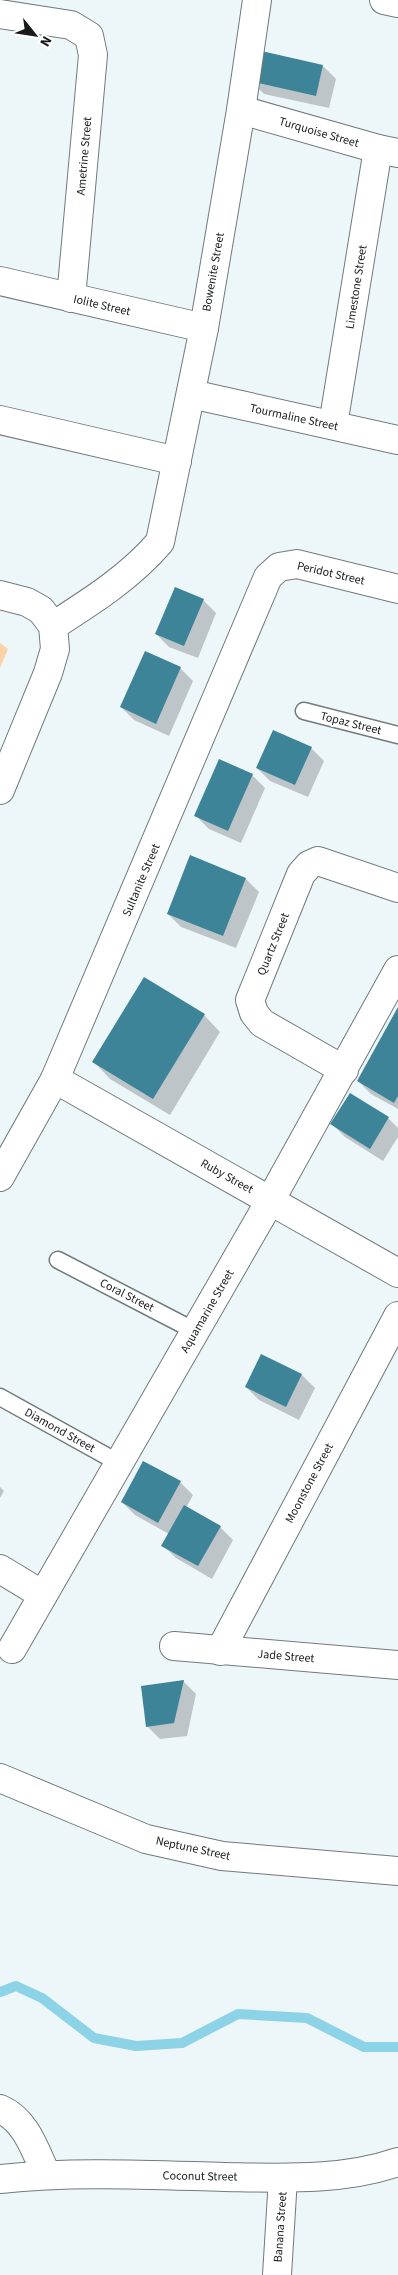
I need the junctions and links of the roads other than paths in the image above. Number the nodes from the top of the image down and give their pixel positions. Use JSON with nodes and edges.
{"nodes":[{"id":1,"x":257,"y":0,"type":"edge"},
{"id":2,"x":384,"y":0,"type":"edge"},
{"id":3,"x":398,"y":3,"type":"edge"},
{"id":4,"x":0,"y":14,"type":"edge"},
{"id":5,"x":241,"y":110,"type":"junction"},
{"id":6,"x":388,"y":151,"type":"edge"},
{"id":7,"x":0,"y":281,"type":"edge"},
{"id":8,"x":71,"y":298,"type":"junction"},
{"id":9,"x":204,"y":328,"type":"junction"},
{"id":10,"x":190,"y":394,"type":"junction"},
{"id":11,"x":0,"y":420,"type":"edge"},
{"id":12,"x":333,"y":425,"type":"junction"},
{"id":13,"x":398,"y":440,"type":"edge"},
{"id":14,"x":177,"y":461,"type":"junction"},
{"id":15,"x":268,"y":577,"type":"joint"},
{"id":16,"x":398,"y":589,"type":"edge"},
{"id":17,"x":0,"y":595,"type":"edge"},
{"id":18,"x":53,"y":626,"type":"junction"},
{"id":19,"x":304,"y":711,"type":"dead end"},
{"id":20,"x":398,"y":735,"type":"edge"},
{"id":21,"x":0,"y":790,"type":"edge"},
{"id":22,"x":398,"y":888,"type":"edge"},
{"id":23,"x":398,"y":970,"type":"edge"},
{"id":24,"x":344,"y":1070,"type":"junction"},
{"id":25,"x":55,"y":1079,"type":"junction"},
{"id":26,"x":0,"y":1177,"type":"edge"},
{"id":27,"x":270,"y":1201,"type":"junction"},
{"id":28,"x":58,"y":1260,"type":"dead end"},
{"id":29,"x":398,"y":1273,"type":"edge"},
{"id":30,"x":398,"y":1316,"type":"edge"},
{"id":31,"x":195,"y":1331,"type":"junction"},
{"id":32,"x":0,"y":1397,"type":"edge"},
{"id":33,"x":119,"y":1463,"type":"junction"},
{"id":34,"x":0,"y":1569,"type":"edge"},
{"id":35,"x":44,"y":1595,"type":"junction"},
{"id":36,"x":174,"y":1646,"type":"dead end"},
{"id":37,"x":12,"y":1649,"type":"dead end"},
{"id":38,"x":220,"y":1651,"type":"junction"},
{"id":39,"x":398,"y":1665,"type":"edge"},
{"id":40,"x":0,"y":1778,"type":"edge"},
{"id":41,"x":396,"y":1871,"type":"edge"},
{"id":42,"x":0,"y":2109,"type":"edge"},
{"id":43,"x":398,"y":2162,"type":"edge"},
{"id":44,"x":46,"y":2174,"type":"junction"},
{"id":45,"x":283,"y":2178,"type":"junction"},
{"id":46,"x":0,"y":2180,"type":"edge"},
{"id":47,"x":277,"y":2275,"type":"edge"}],
"edges":[{"from":1,"to":5,"type":"street","name":"Bowenite Street"},
{"from":2,"to":3,"type":"street"},
{"from":4,"to":8,"type":"street","name":"Ametrine Street"},
{"from":5,"to":6,"type":"street","name":"Turquoise Street"},
{"from":5,"to":9,"type":"street","name":"Bowenite Street"},
{"from":6,"to":12,"type":"street","name":"Limestone Street"},
{"from":7,"to":8,"type":"street","name":"Iolite Street"},
{"from":8,"to":9,"type":"street","name":"Iolite Street"},
{"from":9,"to":10,"type":"street","name":"Bowenite Street"},
{"from":10,"to":12,"type":"street","name":"Tourmaline Street"},
{"from":10,"to":14,"type":"street","name":"Bowenite Street"},
{"from":11,"to":14,"type":"street"},
{"from":12,"to":13,"type":"street","name":"Tourmaline Street"},
{"from":14,"to":18,"type":"street","name":"Bowenite Street"},
{"from":15,"to":16,"type":"street","name":"Peridot Street"},
{"from":15,"to":25,"type":"street","name":"Sultanite Street"},
{"from":17,"to":18,"type":"street"},
{"from":18,"to":21,"type":"street"},
{"from":19,"to":20,"type":"lane","name":"Topaz Street"},
{"from":22,"to":24,"type":"street","name":"Quartz Street"},
{"from":23,"to":24,"type":"street","name":"Aquamarine Street"},
{"from":24,"to":27,"type":"street","name":"Aquamarine Street"},
{"from":25,"to":26,"type":"street","name":"Sultanite Street"},
{"from":25,"to":27,"type":"street","name":"Ruby Street"},
{"from":27,"to":29,"type":"street","name":"Ruby Street"},
{"from":27,"to":31,"type":"street","name":"Aquamarine Street"},
{"from":28,"to":31,"type":"lane","name":"Coral Street"},
{"from":30,"to":38,"type":"street","name":"Moonstone Street"},
{"from":31,"to":33,"type":"street","name":"Aquamarine Street"},
{"from":32,"to":33,"type":"lane","name":"Diamond Street"},
{"from":33,"to":35,"type":"street","name":"Aquamarine Street"},
{"from":34,"to":35,"type":"street"},
{"from":35,"to":37,"type":"street","name":"Aquamarine Street"},
{"from":36,"to":38,"type":"street","name":"Jade Street"},
{"from":38,"to":39,"type":"street","name":"Jade Street"},
{"from":40,"to":41,"type":"street","name":"Neptune Street"},
{"from":42,"to":44,"type":"street"},
{"from":43,"to":45,"type":"street","name":"Coconut Street"},
{"from":44,"to":45,"type":"street","name":"Coconut Street"},
{"from":44,"to":46,"type":"street","name":"Coconut Street"},
{"from":45,"to":47,"type":"street","name":"Banana Street"}]}
